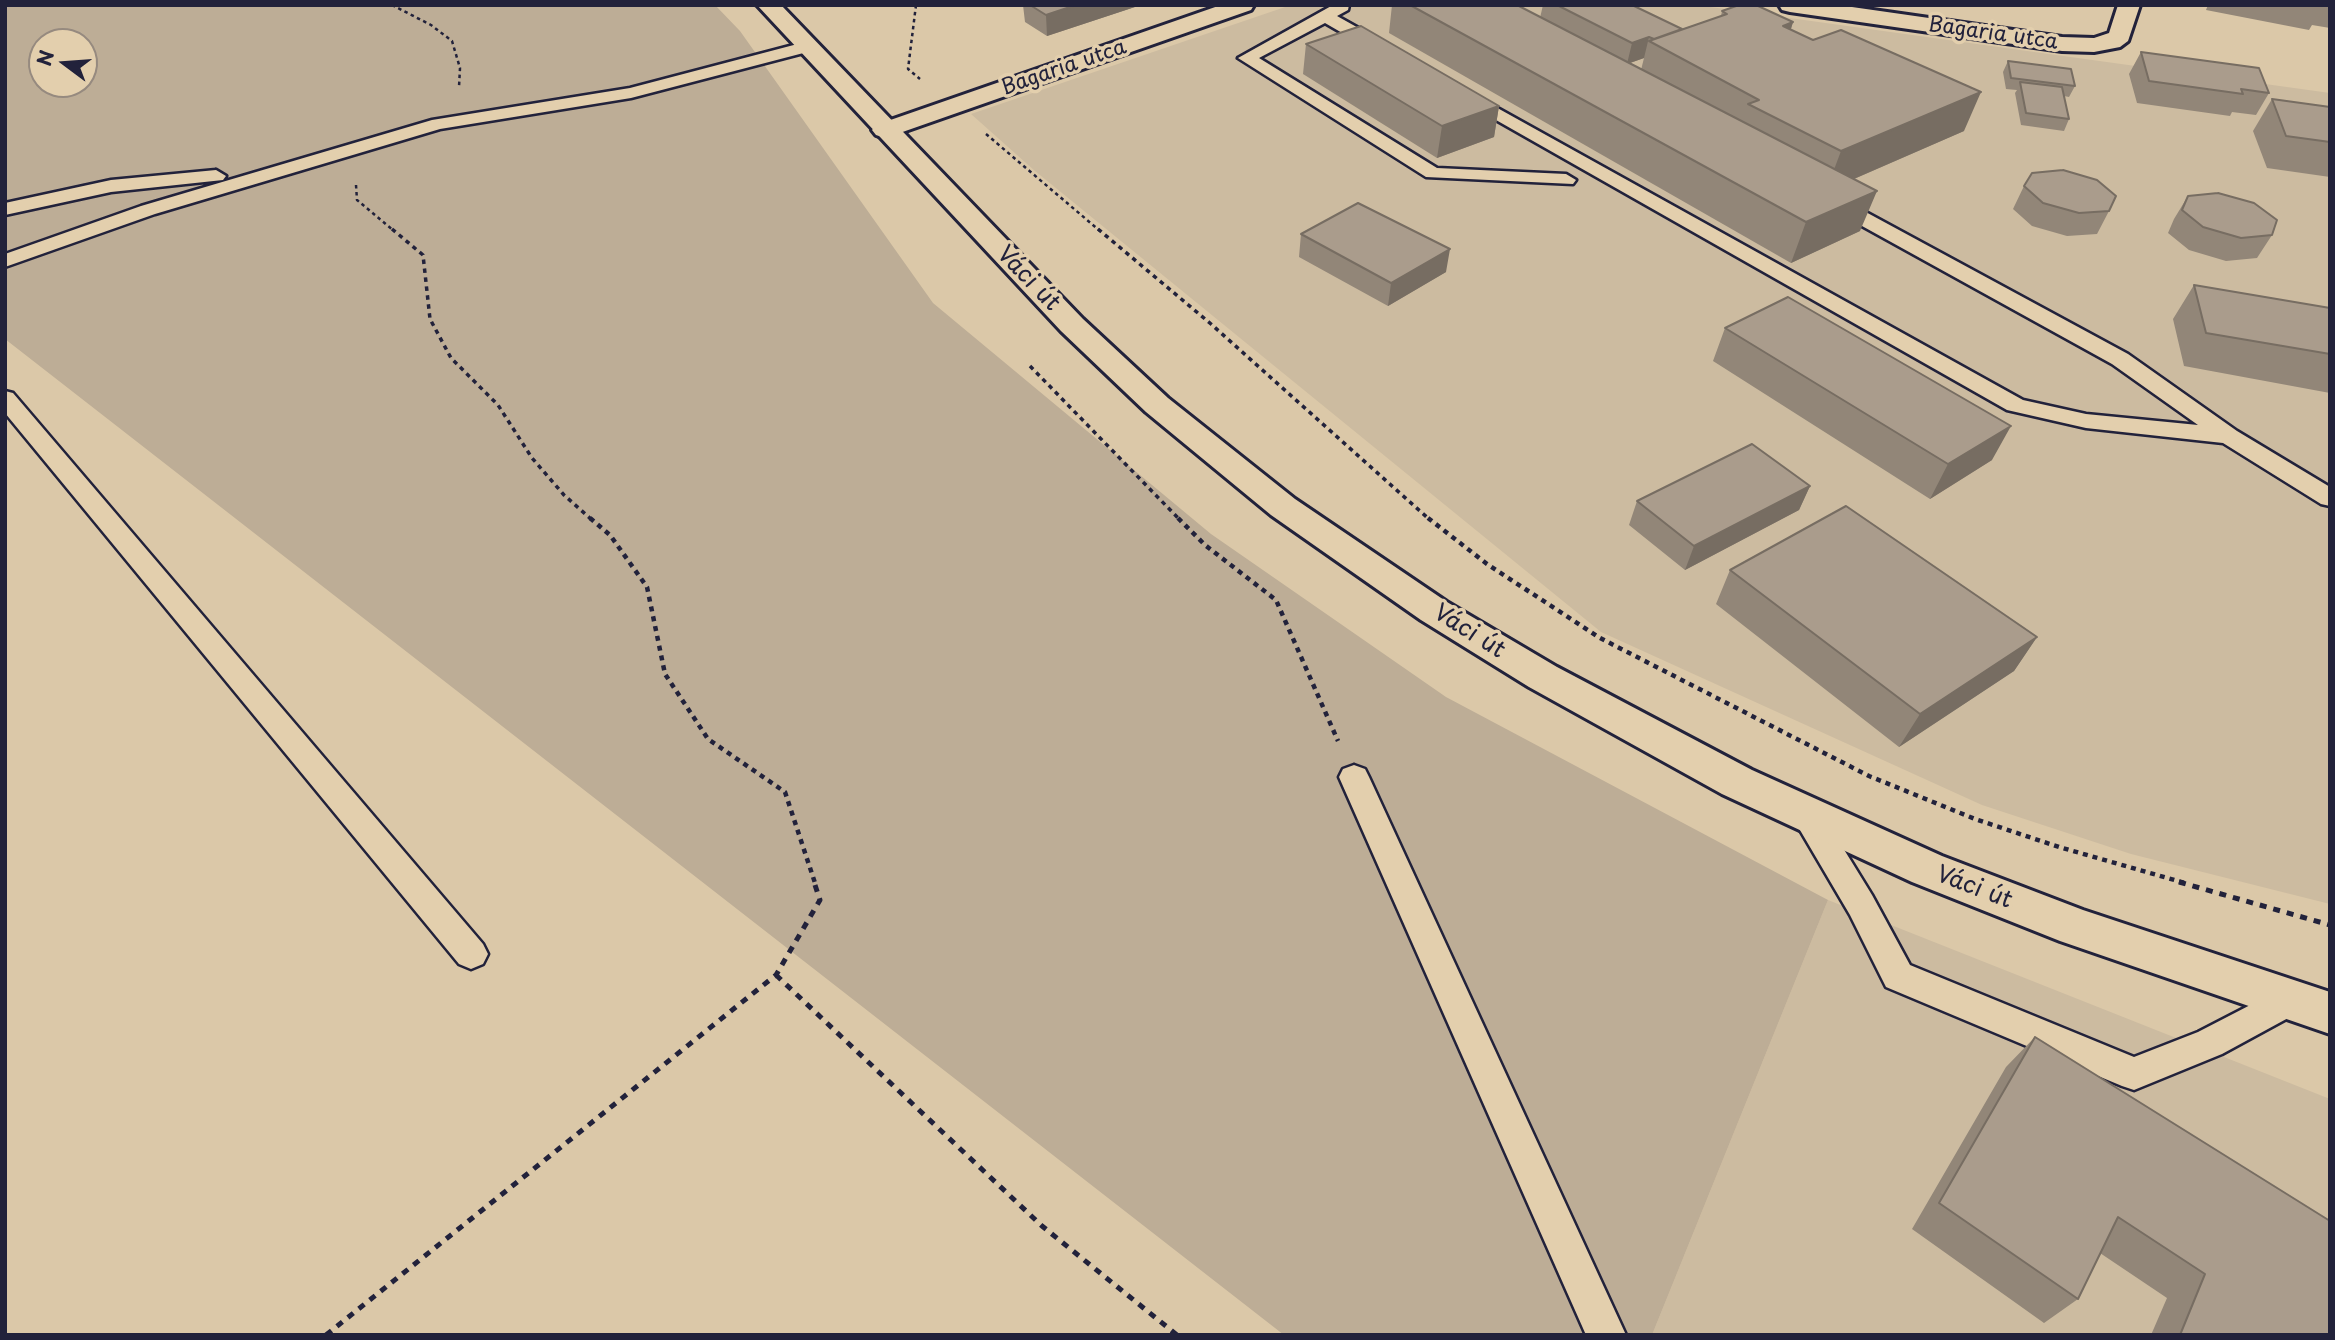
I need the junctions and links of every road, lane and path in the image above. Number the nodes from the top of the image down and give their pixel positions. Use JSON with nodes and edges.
{"nodes":[{"id":1,"x":392,"y":5,"type":"edge"},
{"id":2,"x":768,"y":5,"type":"edge"},
{"id":3,"x":916,"y":5,"type":"edge"},
{"id":4,"x":1243,"y":5,"type":"edge"},
{"id":5,"x":1344,"y":5,"type":"edge"},
{"id":6,"x":1790,"y":5,"type":"edge"},
{"id":7,"x":2129,"y":5,"type":"edge"},
{"id":8,"x":1325,"y":16,"type":"junction"},
{"id":9,"x":809,"y":46,"type":"junction"},
{"id":10,"x":1397,"y":57,"type":"edge"},
{"id":11,"x":924,"y":82,"type":"dead end"},
{"id":12,"x":1446,"y":84,"type":"edge"},
{"id":13,"x":438,"y":124,"type":"junction"},
{"id":14,"x":885,"y":130,"type":"junction"},
{"id":15,"x":985,"y":133,"type":"dead end"},
{"id":16,"x":354,"y":149,"type":"junction"},
{"id":17,"x":275,"y":171,"type":"junction"},
{"id":18,"x":1566,"y":180,"type":"dead end"},
{"id":19,"x":1815,"y":192,"type":"edge"},
{"id":20,"x":5,"y":209,"type":"edge"},
{"id":21,"x":5,"y":261,"type":"edge"},
{"id":22,"x":1030,"y":366,"type":"dead end"},
{"id":23,"x":5,"y":398,"type":"edge"},
{"id":24,"x":2229,"y":436,"type":"junction"},
{"id":25,"x":2330,"y":498,"type":"edge"},
{"id":26,"x":1354,"y":777,"type":"joint"},
{"id":27,"x":1805,"y":813,"type":"junction"},
{"id":28,"x":2330,"y":925,"type":"edge"},
{"id":29,"x":471,"y":954,"type":"dead end"},
{"id":30,"x":776,"y":975,"type":"junction"},
{"id":31,"x":2289,"y":1000,"type":"junction"},
{"id":32,"x":2330,"y":1013,"type":"edge"},
{"id":33,"x":326,"y":1335,"type":"edge"},
{"id":34,"x":1177,"y":1335,"type":"edge"},
{"id":35,"x":1606,"y":1335,"type":"edge"}],
"edges":[{"from":1,"to":13,"type":"path"},
{"from":2,"to":9,"type":"main road","name":"Váci út"},
{"from":3,"to":11,"type":"path"},
{"from":4,"to":14,"type":"main road","name":"Bagaria utca"},
{"from":5,"to":8,"type":"lane"},
{"from":6,"to":7,"type":"main road","name":"Bagaria utca"},
{"from":8,"to":10,"type":"lane"},
{"from":8,"to":18,"type":"lane"},
{"from":9,"to":13,"type":"lane"},
{"from":9,"to":14,"type":"main road","name":"Váci út"},
{"from":12,"to":24,"type":"lane"},
{"from":13,"to":16,"type":"lane"},
{"from":14,"to":27,"type":"main road","name":"Váci út"},
{"from":15,"to":28,"type":"path"},
{"from":16,"to":17,"type":"lane"},
{"from":16,"to":30,"type":"path"},
{"from":17,"to":20,"type":"lane"},
{"from":17,"to":21,"type":"lane"},
{"from":19,"to":24,"type":"lane"},
{"from":22,"to":26,"type":"path"},
{"from":23,"to":29,"type":"lane"},
{"from":24,"to":25,"type":"lane"},
{"from":26,"to":35,"type":"lane"},
{"from":27,"to":31,"type":"main road","name":"Váci út"},
{"from":27,"to":31,"type":"lane"},
{"from":30,"to":33,"type":"path"},
{"from":30,"to":34,"type":"path"},
{"from":31,"to":32,"type":"main road","name":"Váci út"}]}
